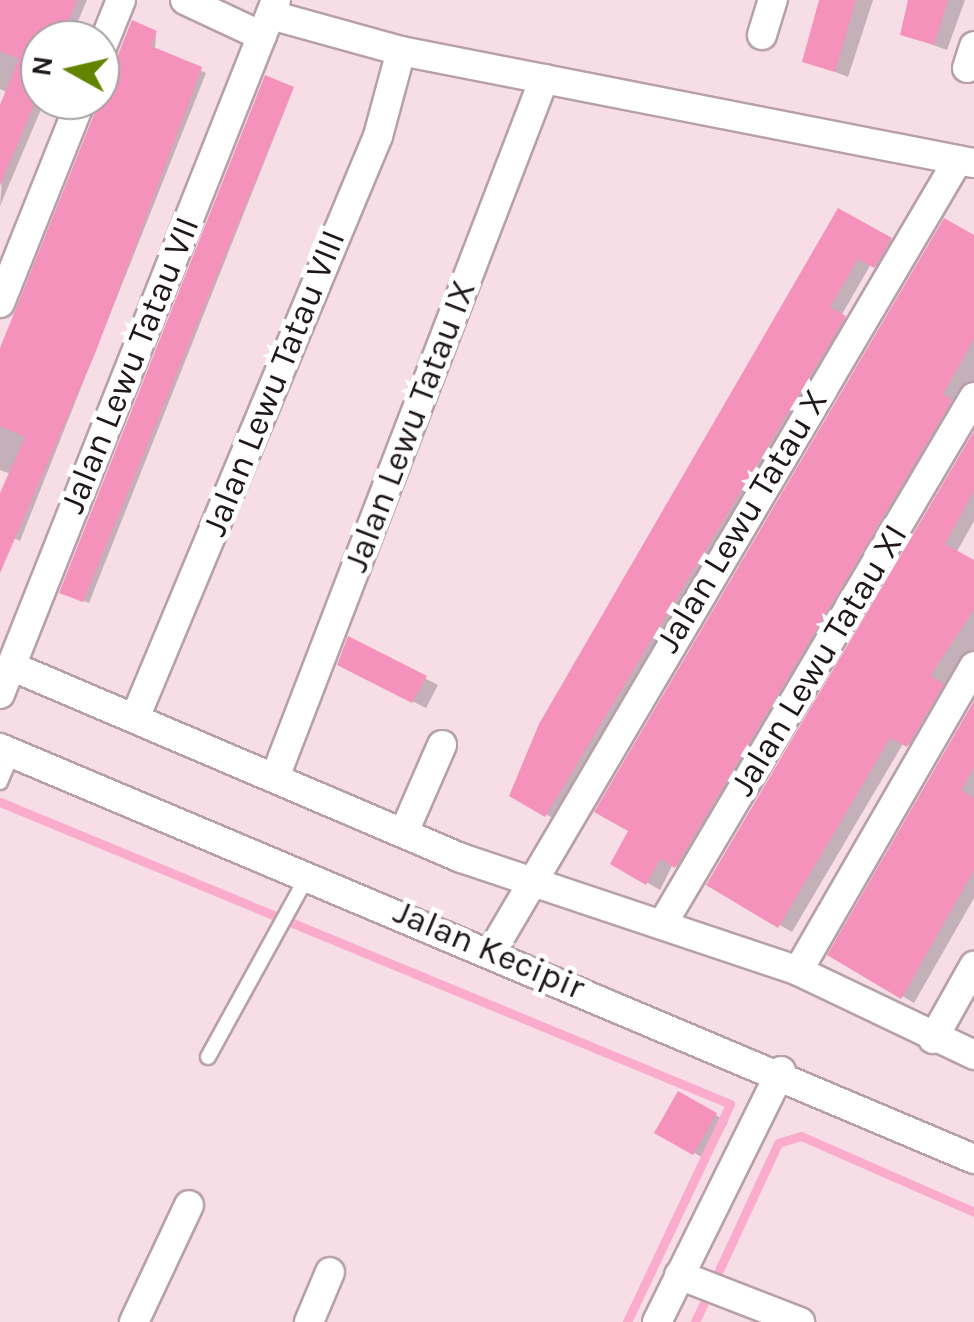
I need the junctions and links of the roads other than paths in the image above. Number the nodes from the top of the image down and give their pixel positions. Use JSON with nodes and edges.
{"nodes":[{"id":1,"x":185,"y":0,"type":"edge"},
{"id":2,"x":773,"y":0,"type":"edge"},
{"id":3,"x":270,"y":17,"type":"edge"},
{"id":4,"x":762,"y":35,"type":"dead end"},
{"id":5,"x":401,"y":51,"type":"junction"},
{"id":6,"x":544,"y":79,"type":"junction"},
{"id":7,"x":73,"y":120,"type":"edge"},
{"id":8,"x":966,"y":162,"type":"edge"},
{"id":9,"x":0,"y":303,"type":"edge"},
{"id":10,"x":974,"y":398,"type":"edge"},
{"id":11,"x":11,"y":666,"type":"junction"},
{"id":12,"x":974,"y":666,"type":"edge"},
{"id":13,"x":0,"y":694,"type":"edge"},
{"id":14,"x":136,"y":713,"type":"junction"},
{"id":15,"x":442,"y":745,"type":"dead end"},
{"id":16,"x":6,"y":751,"type":"edge"},
{"id":17,"x":277,"y":772,"type":"junction"},
{"id":18,"x":0,"y":782,"type":"edge"},
{"id":19,"x":404,"y":832,"type":"junction"},
{"id":20,"x":308,"y":874,"type":"junction"},
{"id":21,"x":529,"y":884,"type":"junction"},
{"id":22,"x":663,"y":923,"type":"junction"},
{"id":23,"x":492,"y":951,"type":"junction"},
{"id":24,"x":974,"y":966,"type":"edge"},
{"id":25,"x":798,"y":971,"type":"junction"},
{"id":26,"x":933,"y":1039,"type":"junction"},
{"id":27,"x":974,"y":1055,"type":"edge"},
{"id":28,"x":208,"y":1057,"type":"dead end"},
{"id":29,"x":781,"y":1071,"type":"junction"},
{"id":30,"x":974,"y":1159,"type":"edge"},
{"id":31,"x":189,"y":1205,"type":"dead end"},
{"id":32,"x":330,"y":1272,"type":"dead end"},
{"id":33,"x":688,"y":1278,"type":"junction"},
{"id":34,"x":134,"y":1322,"type":"edge"},
{"id":35,"x":309,"y":1322,"type":"edge"},
{"id":36,"x":657,"y":1322,"type":"edge"},
{"id":37,"x":800,"y":1322,"type":"edge"}],
"edges":[{"from":1,"to":3,"type":"street"},
{"from":2,"to":4,"type":"street"},
{"from":3,"to":5,"type":"street"},
{"from":3,"to":11,"type":"street","name":"Jalan Lewu Tatau VII"},
{"from":5,"to":6,"type":"street"},
{"from":5,"to":14,"type":"street","name":"Jalan Lewu Tatau VIII"},
{"from":6,"to":8,"type":"street"},
{"from":6,"to":17,"type":"street","name":"Jalan Lewu Tatau IX"},
{"from":7,"to":9,"type":"street"},
{"from":8,"to":21,"type":"street","name":"Jalan Lewu Tatau X"},
{"from":10,"to":22,"type":"street","name":"Jalan Lewu Tatau XI"},
{"from":11,"to":13,"type":"street","name":"Jalan Lewu Tatau VII"},
{"from":11,"to":14,"type":"street"},
{"from":12,"to":25,"type":"street"},
{"from":14,"to":17,"type":"street"},
{"from":15,"to":19,"type":"street"},
{"from":16,"to":18,"type":"lane"},
{"from":16,"to":20,"type":"street","name":"Jalan Kecipir"},
{"from":17,"to":19,"type":"street"},
{"from":19,"to":21,"type":"street"},
{"from":20,"to":23,"type":"street","name":"Jalan Kecipir"},
{"from":20,"to":28,"type":"lane"},
{"from":21,"to":22,"type":"street"},
{"from":21,"to":23,"type":"street","name":"Jalan Lewu Tatau X"},
{"from":22,"to":25,"type":"street"},
{"from":23,"to":29,"type":"street","name":"Jalan Kecipir"},
{"from":24,"to":26,"type":"street"},
{"from":25,"to":26,"type":"street"},
{"from":26,"to":27,"type":"street"},
{"from":29,"to":30,"type":"street","name":"Jalan Kecipir"},
{"from":29,"to":33,"type":"street"},
{"from":31,"to":34,"type":"street"},
{"from":32,"to":35,"type":"street"},
{"from":33,"to":36,"type":"street"},
{"from":33,"to":37,"type":"street"}]}
